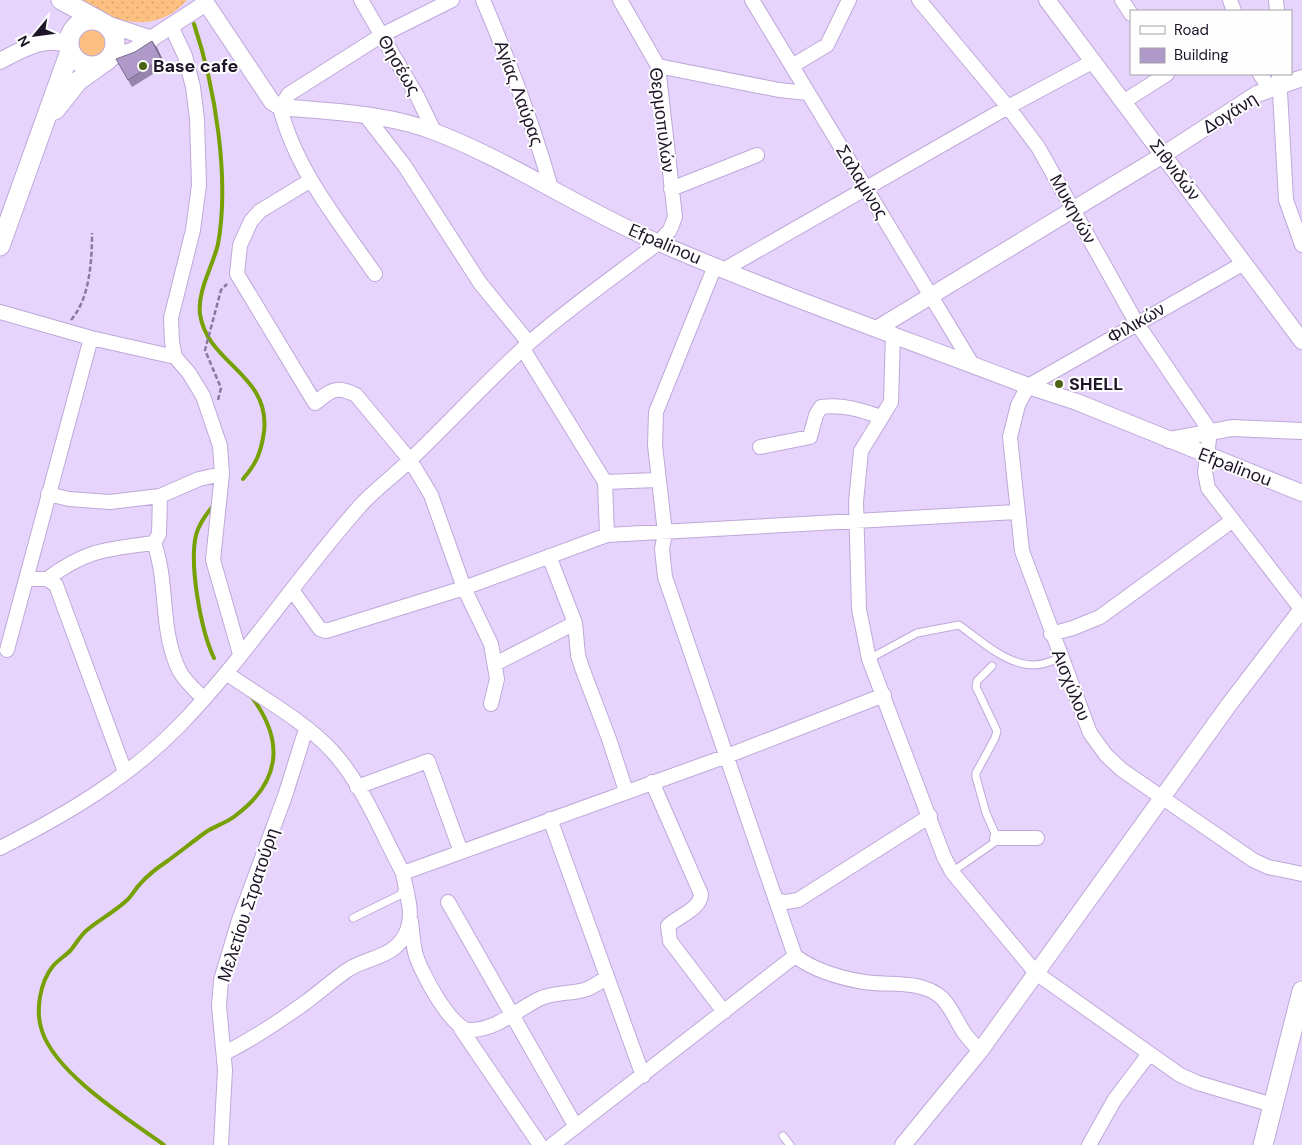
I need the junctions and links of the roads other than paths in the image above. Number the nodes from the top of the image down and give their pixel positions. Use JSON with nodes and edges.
{"nodes":[{"id":1,"x":56,"y":0,"type":"edge"},
{"id":2,"x":61,"y":0,"type":"edge"},
{"id":3,"x":360,"y":0,"type":"edge"},
{"id":4,"x":452,"y":0,"type":"edge"},
{"id":5,"x":483,"y":0,"type":"edge"},
{"id":6,"x":620,"y":0,"type":"edge"},
{"id":7,"x":752,"y":0,"type":"edge"},
{"id":8,"x":849,"y":0,"type":"edge"},
{"id":9,"x":918,"y":0,"type":"edge"},
{"id":10,"x":1047,"y":0,"type":"edge"},
{"id":11,"x":1122,"y":0,"type":"edge"},
{"id":12,"x":208,"y":1,"type":"edge"},
{"id":13,"x":1130,"y":12,"type":"edge"},
{"id":14,"x":103,"y":23,"type":"junction"},
{"id":15,"x":174,"y":23,"type":"junction"},
{"id":16,"x":382,"y":35,"type":"junction"},
{"id":17,"x":152,"y":39,"type":"junction"},
{"id":18,"x":69,"y":44,"type":"junction"},
{"id":19,"x":106,"y":60,"type":"junction"},
{"id":20,"x":0,"y":61,"type":"edge"},
{"id":21,"x":1092,"y":62,"type":"junction"},
{"id":22,"x":658,"y":66,"type":"junction"},
{"id":23,"x":792,"y":66,"type":"junction"},
{"id":24,"x":1165,"y":75,"type":"edge"},
{"id":25,"x":1261,"y":75,"type":"edge"},
{"id":26,"x":1302,"y":78,"type":"edge"},
{"id":27,"x":1279,"y":80,"type":"edge"},
{"id":28,"x":807,"y":93,"type":"junction"},
{"id":29,"x":1124,"y":102,"type":"junction"},
{"id":30,"x":280,"y":106,"type":"junction"},
{"id":31,"x":1008,"y":107,"type":"junction"},
{"id":32,"x":366,"y":116,"type":"junction"},
{"id":33,"x":42,"y":130,"type":"junction"},
{"id":34,"x":434,"y":131,"type":"junction"},
{"id":35,"x":757,"y":155,"type":"dead end"},
{"id":36,"x":1163,"y":155,"type":"junction"},
{"id":37,"x":311,"y":180,"type":"junction"},
{"id":38,"x":551,"y":188,"type":"junction"},
{"id":39,"x":671,"y":189,"type":"junction"},
{"id":40,"x":867,"y":189,"type":"junction"},
{"id":41,"x":1074,"y":210,"type":"junction"},
{"id":42,"x":658,"y":243,"type":"junction"},
{"id":43,"x":1302,"y":245,"type":"edge"},
{"id":44,"x":0,"y":246,"type":"edge"},
{"id":45,"x":1244,"y":263,"type":"junction"},
{"id":46,"x":720,"y":268,"type":"junction"},
{"id":47,"x":375,"y":274,"type":"dead end"},
{"id":48,"x":930,"y":295,"type":"junction"},
{"id":49,"x":0,"y":312,"type":"edge"},
{"id":50,"x":1136,"y":322,"type":"junction"},
{"id":51,"x":886,"y":331,"type":"junction"},
{"id":52,"x":90,"y":338,"type":"junction"},
{"id":53,"x":1302,"y":340,"type":"edge"},
{"id":54,"x":526,"y":346,"type":"junction"},
{"id":55,"x":175,"y":357,"type":"junction"},
{"id":56,"x":972,"y":364,"type":"junction"},
{"id":57,"x":1028,"y":386,"type":"junction"},
{"id":58,"x":881,"y":417,"type":"junction"},
{"id":59,"x":1210,"y":431,"type":"junction"},
{"id":60,"x":1302,"y":431,"type":"edge"},
{"id":61,"x":1169,"y":440,"type":"junction"},
{"id":62,"x":760,"y":447,"type":"dead end"},
{"id":63,"x":1206,"y":456,"type":"junction"},
{"id":64,"x":410,"y":460,"type":"junction"},
{"id":65,"x":222,"y":474,"type":"junction"},
{"id":66,"x":657,"y":480,"type":"junction"},
{"id":67,"x":605,"y":482,"type":"junction"},
{"id":68,"x":1302,"y":493,"type":"edge"},
{"id":69,"x":48,"y":494,"type":"junction"},
{"id":70,"x":160,"y":496,"type":"junction"},
{"id":71,"x":1016,"y":512,"type":"junction"},
{"id":72,"x":1233,"y":520,"type":"junction"},
{"id":73,"x":857,"y":521,"type":"junction"},
{"id":74,"x":665,"y":533,"type":"junction"},
{"id":75,"x":607,"y":535,"type":"junction"},
{"id":76,"x":154,"y":543,"type":"junction"},
{"id":77,"x":549,"y":556,"type":"junction"},
{"id":78,"x":47,"y":578,"type":"junction"},
{"id":79,"x":27,"y":579,"type":"junction"},
{"id":80,"x":464,"y":588,"type":"junction"},
{"id":81,"x":292,"y":590,"type":"junction"},
{"id":82,"x":1302,"y":610,"type":"edge"},
{"id":83,"x":575,"y":623,"type":"junction"},
{"id":84,"x":1051,"y":634,"type":"junction"},
{"id":85,"x":7,"y":650,"type":"dead end"},
{"id":86,"x":240,"y":654,"type":"junction"},
{"id":87,"x":1060,"y":658,"type":"junction"},
{"id":88,"x":869,"y":659,"type":"junction"},
{"id":89,"x":495,"y":664,"type":"junction"},
{"id":90,"x":992,"y":666,"type":"dead end"},
{"id":91,"x":226,"y":673,"type":"junction"},
{"id":92,"x":884,"y":695,"type":"junction"},
{"id":93,"x":204,"y":698,"type":"junction"},
{"id":94,"x":491,"y":704,"type":"dead end"},
{"id":95,"x":306,"y":729,"type":"junction"},
{"id":96,"x":727,"y":756,"type":"junction"},
{"id":97,"x":125,"y":772,"type":"junction"},
{"id":98,"x":652,"y":782,"type":"junction"},
{"id":99,"x":357,"y":787,"type":"junction"},
{"id":100,"x":626,"y":791,"type":"junction"},
{"id":101,"x":1162,"y":797,"type":"junction"},
{"id":102,"x":930,"y":816,"type":"junction"},
{"id":103,"x":550,"y":819,"type":"junction"},
{"id":104,"x":997,"y":838,"type":"junction"},
{"id":105,"x":1037,"y":838,"type":"dead end"},
{"id":106,"x":0,"y":848,"type":"edge"},
{"id":107,"x":461,"y":852,"type":"junction"},
{"id":108,"x":952,"y":872,"type":"junction"},
{"id":109,"x":1302,"y":874,"type":"edge"},
{"id":110,"x":404,"y":880,"type":"junction"},
{"id":111,"x":776,"y":900,"type":"junction"},
{"id":112,"x":448,"y":902,"type":"dead end"},
{"id":113,"x":410,"y":911,"type":"junction"},
{"id":114,"x":353,"y":918,"type":"dead end"},
{"id":115,"x":795,"y":956,"type":"junction"},
{"id":116,"x":1036,"y":973,"type":"junction"},
{"id":117,"x":607,"y":978,"type":"junction"},
{"id":118,"x":1302,"y":991,"type":"edge"},
{"id":119,"x":724,"y":1012,"type":"junction"},
{"id":120,"x":511,"y":1016,"type":"junction"},
{"id":121,"x":462,"y":1029,"type":"junction"},
{"id":122,"x":980,"y":1052,"type":"junction"},
{"id":123,"x":225,"y":1053,"type":"junction"},
{"id":124,"x":1149,"y":1054,"type":"junction"},
{"id":125,"x":642,"y":1076,"type":"junction"},
{"id":126,"x":1273,"y":1105,"type":"junction"},
{"id":127,"x":576,"y":1127,"type":"junction"},
{"id":128,"x":783,"y":1136,"type":"dead end"},
{"id":129,"x":221,"y":1145,"type":"edge"},
{"id":130,"x":540,"y":1145,"type":"edge"},
{"id":131,"x":552,"y":1145,"type":"edge"},
{"id":132,"x":790,"y":1145,"type":"edge"},
{"id":133,"x":903,"y":1145,"type":"edge"},
{"id":134,"x":1089,"y":1145,"type":"edge"},
{"id":135,"x":1263,"y":1145,"type":"edge"}],
"edges":[{"from":1,"to":18,"type":"main road"},
{"from":2,"to":14,"type":"main road"},
{"from":3,"to":16,"type":"street","name":"Θησέως"},
{"from":4,"to":16,"type":"street"},
{"from":5,"to":38,"type":"street","name":"Αγίας Λαύρας"},
{"from":6,"to":22,"type":"street","name":"Θερμοπυλών"},
{"from":7,"to":23,"type":"street","name":"Σαλαμίνος"},
{"from":8,"to":23,"type":"street"},
{"from":9,"to":31,"type":"street","name":"Μυκηνών"},
{"from":10,"to":21,"type":"street","name":"Σιθνιδών"},
{"from":11,"to":13,"type":"street"},
{"from":12,"to":15,"type":"street"},
{"from":12,"to":30,"type":"street"},
{"from":14,"to":17,"type":"street"},
{"from":14,"to":18,"type":"main road"},
{"from":14,"to":19,"type":"main road"},
{"from":15,"to":17,"type":"street"},
{"from":15,"to":55,"type":"street"},
{"from":16,"to":30,"type":"street"},
{"from":16,"to":34,"type":"street","name":"Θησέως"},
{"from":17,"to":19,"type":"street"},
{"from":18,"to":19,"type":"main road"},
{"from":18,"to":20,"type":"street"},
{"from":18,"to":33,"type":"main road"},
{"from":19,"to":33,"type":"main road"},
{"from":21,"to":29,"type":"street","name":"Σιθνιδών"},
{"from":21,"to":31,"type":"street"},
{"from":22,"to":28,"type":"street"},
{"from":22,"to":39,"type":"street","name":"Θερμοπυλών"},
{"from":23,"to":28,"type":"street","name":"Σαλαμίνος"},
{"from":24,"to":29,"type":"street"},
{"from":25,"to":27,"type":"street"},
{"from":26,"to":27,"type":"street","name":"Δογάνη"},
{"from":27,"to":36,"type":"street","name":"Δογάνη"},
{"from":27,"to":43,"type":"street"},
{"from":28,"to":40,"type":"street","name":"Σαλαμίνος"},
{"from":29,"to":36,"type":"street","name":"Σιθνιδών"},
{"from":30,"to":32,"type":"street","name":"Efpalinou"},
{"from":30,"to":37,"type":"street"},
{"from":31,"to":40,"type":"street"},
{"from":31,"to":41,"type":"street","name":"Μυκηνών"},
{"from":32,"to":34,"type":"street","name":"Efpalinou"},
{"from":32,"to":54,"type":"street"},
{"from":33,"to":44,"type":"main road"},
{"from":34,"to":38,"type":"street","name":"Efpalinou"},
{"from":35,"to":39,"type":"street"},
{"from":36,"to":41,"type":"street","name":"Δογάνη"},
{"from":36,"to":45,"type":"street","name":"Σιθνιδών"},
{"from":37,"to":47,"type":"street"},
{"from":37,"to":64,"type":"street"},
{"from":38,"to":42,"type":"street","name":"Efpalinou"},
{"from":39,"to":42,"type":"street","name":"Θερμοπυλών"},
{"from":40,"to":46,"type":"street"},
{"from":40,"to":48,"type":"street","name":"Σαλαμίνος"},
{"from":41,"to":48,"type":"street","name":"Δογάνη"},
{"from":41,"to":50,"type":"street","name":"Μυκηνών"},
{"from":42,"to":46,"type":"street","name":"Efpalinou"},
{"from":42,"to":54,"type":"street","name":"Θερμοπυλών"},
{"from":45,"to":50,"type":"street","name":"Φιλικών"},
{"from":45,"to":53,"type":"street","name":"Σιθνιδών"},
{"from":46,"to":51,"type":"street","name":"Efpalinou"},
{"from":46,"to":66,"type":"street"},
{"from":48,"to":51,"type":"street","name":"Δογάνη"},
{"from":48,"to":56,"type":"street","name":"Σαλαμίνος"},
{"from":49,"to":52,"type":"street"},
{"from":50,"to":57,"type":"street","name":"Φιλικών"},
{"from":50,"to":59,"type":"street","name":"Μυκηνών"},
{"from":51,"to":56,"type":"street","name":"Efpalinou"},
{"from":51,"to":58,"type":"street"},
{"from":52,"to":55,"type":"street"},
{"from":52,"to":69,"type":"street"},
{"from":54,"to":64,"type":"street","name":"Θερμοπυλών"},
{"from":54,"to":67,"type":"street"},
{"from":55,"to":65,"type":"street"},
{"from":56,"to":57,"type":"street","name":"Efpalinou"},
{"from":57,"to":61,"type":"street","name":"Efpalinou"},
{"from":57,"to":71,"type":"street","name":"Αισχύλου"},
{"from":58,"to":62,"type":"street"},
{"from":58,"to":73,"type":"street"},
{"from":59,"to":60,"type":"street","name":"Efpalinou"},
{"from":59,"to":61,"type":"street","name":"Efpalinou"},
{"from":59,"to":63,"type":"street"},
{"from":61,"to":63,"type":"street","name":"Efpalinou"},
{"from":63,"to":68,"type":"street","name":"Efpalinou"},
{"from":63,"to":72,"type":"street"},
{"from":64,"to":80,"type":"street"},
{"from":64,"to":81,"type":"street","name":"Θερμοπυλών"},
{"from":65,"to":70,"type":"street"},
{"from":65,"to":86,"type":"street"},
{"from":66,"to":67,"type":"street"},
{"from":66,"to":74,"type":"street"},
{"from":67,"to":75,"type":"street"},
{"from":69,"to":70,"type":"street"},
{"from":69,"to":79,"type":"street"},
{"from":70,"to":76,"type":"street"},
{"from":71,"to":73,"type":"street"},
{"from":71,"to":84,"type":"street","name":"Αισχύλου"},
{"from":72,"to":82,"type":"street"},
{"from":72,"to":84,"type":"street"},
{"from":73,"to":74,"type":"street"},
{"from":73,"to":88,"type":"street"},
{"from":74,"to":75,"type":"street"},
{"from":74,"to":96,"type":"street"},
{"from":75,"to":77,"type":"street"},
{"from":76,"to":78,"type":"street"},
{"from":76,"to":93,"type":"street"},
{"from":77,"to":80,"type":"street"},
{"from":77,"to":83,"type":"street"},
{"from":78,"to":79,"type":"street"},
{"from":78,"to":97,"type":"street"},
{"from":79,"to":85,"type":"street"},
{"from":80,"to":81,"type":"street"},
{"from":80,"to":89,"type":"street"},
{"from":81,"to":86,"type":"street","name":"Θερμοπυλών"},
{"from":82,"to":101,"type":"street"},
{"from":83,"to":89,"type":"street"},
{"from":83,"to":100,"type":"street"},
{"from":84,"to":87,"type":"street","name":"Αισχύλου"},
{"from":86,"to":91,"type":"street","name":"Θερμοπυλών"},
{"from":87,"to":88,"type":"lane"},
{"from":87,"to":101,"type":"street","name":"Αισχύλου"},
{"from":88,"to":92,"type":"street"},
{"from":89,"to":94,"type":"street"},
{"from":90,"to":104,"type":"lane"},
{"from":91,"to":93,"type":"street","name":"Θερμοπυλών"},
{"from":91,"to":95,"type":"street"},
{"from":92,"to":96,"type":"street"},
{"from":92,"to":102,"type":"street"},
{"from":93,"to":97,"type":"street","name":"Θερμοπυλών"},
{"from":95,"to":99,"type":"street"},
{"from":95,"to":123,"type":"street","name":"Μελετίου Στρατούρη"},
{"from":96,"to":98,"type":"street"},
{"from":96,"to":111,"type":"street"},
{"from":97,"to":106,"type":"street","name":"Θερμοπυλών"},
{"from":98,"to":100,"type":"street"},
{"from":98,"to":119,"type":"street"},
{"from":99,"to":107,"type":"street"},
{"from":99,"to":110,"type":"street"},
{"from":100,"to":103,"type":"street"},
{"from":101,"to":109,"type":"street","name":"Αισχύλου"},
{"from":101,"to":116,"type":"street"},
{"from":102,"to":108,"type":"street"},
{"from":102,"to":111,"type":"street"},
{"from":103,"to":107,"type":"street"},
{"from":103,"to":117,"type":"street"},
{"from":104,"to":105,"type":"street"},
{"from":104,"to":108,"type":"lane"},
{"from":107,"to":110,"type":"street"},
{"from":108,"to":116,"type":"street"},
{"from":110,"to":113,"type":"street"},
{"from":110,"to":114,"type":"lane"},
{"from":111,"to":115,"type":"street"},
{"from":112,"to":120,"type":"street"},
{"from":113,"to":121,"type":"street"},
{"from":113,"to":123,"type":"street"},
{"from":115,"to":119,"type":"street"},
{"from":115,"to":122,"type":"street"},
{"from":116,"to":122,"type":"street"},
{"from":116,"to":124,"type":"street"},
{"from":117,"to":120,"type":"street"},
{"from":117,"to":125,"type":"street"},
{"from":118,"to":126,"type":"main road"},
{"from":119,"to":125,"type":"street"},
{"from":120,"to":121,"type":"street"},
{"from":120,"to":127,"type":"street"},
{"from":121,"to":130,"type":"street"},
{"from":122,"to":133,"type":"street"},
{"from":123,"to":129,"type":"street","name":"Μελετίου Στρατούρη"},
{"from":124,"to":126,"type":"street"},
{"from":124,"to":134,"type":"street"},
{"from":125,"to":127,"type":"street"},
{"from":126,"to":135,"type":"main road"},
{"from":127,"to":131,"type":"street"},
{"from":128,"to":132,"type":"lane"}]}
